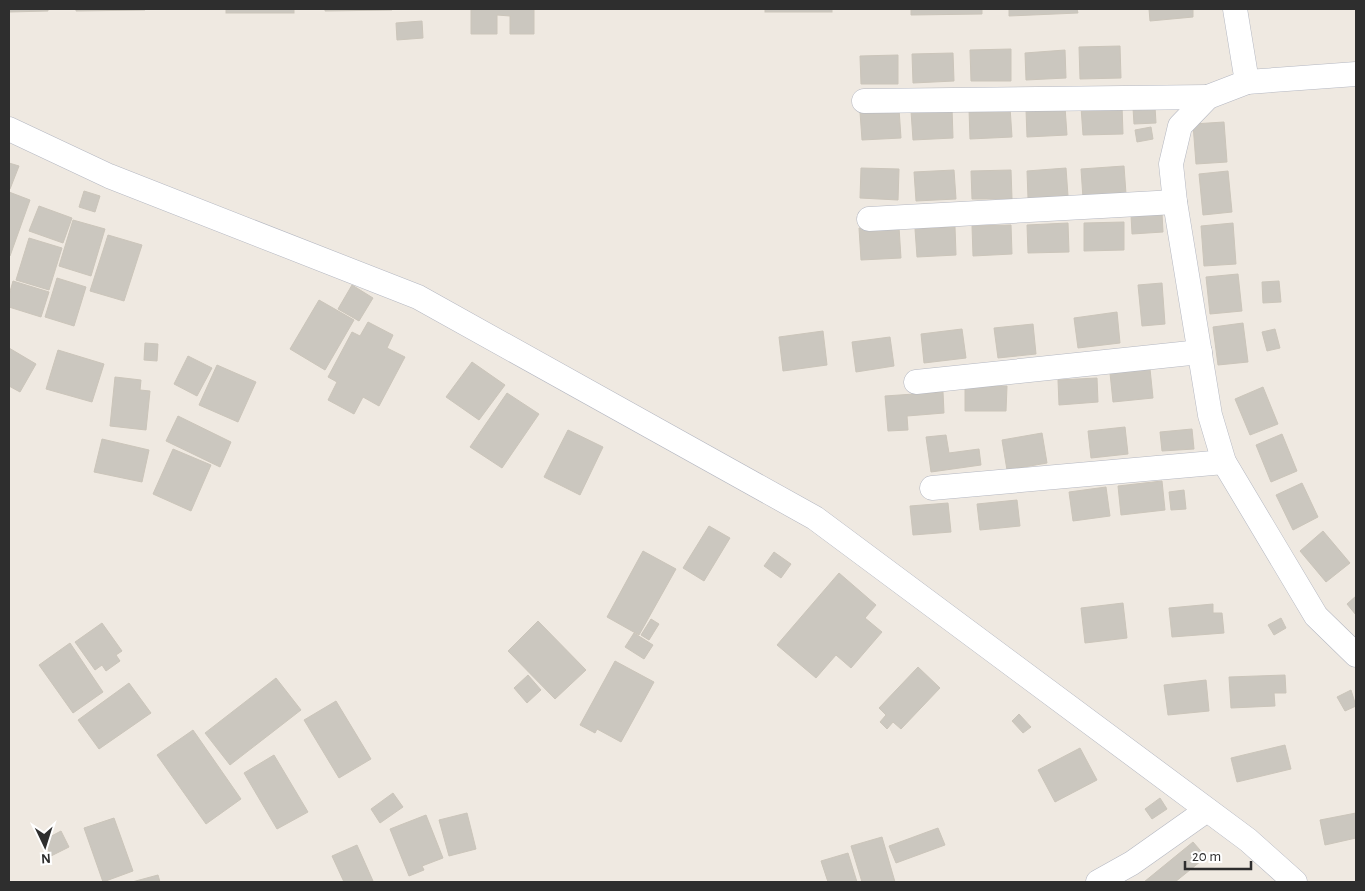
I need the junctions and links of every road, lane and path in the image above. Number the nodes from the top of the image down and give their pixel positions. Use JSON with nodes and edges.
{"nodes":[{"id":1,"x":1235,"y":9,"type":"edge"},
{"id":2,"x":1356,"y":74,"type":"edge"},
{"id":3,"x":1247,"y":82,"type":"junction"},
{"id":4,"x":1208,"y":97,"type":"junction"},
{"id":5,"x":864,"y":101,"type":"dead end"},
{"id":6,"x":9,"y":129,"type":"edge"},
{"id":7,"x":1174,"y":202,"type":"junction"},
{"id":8,"x":869,"y":219,"type":"dead end"},
{"id":9,"x":1200,"y":352,"type":"junction"},
{"id":10,"x":916,"y":382,"type":"dead end"},
{"id":11,"x":1224,"y":462,"type":"junction"},
{"id":12,"x":932,"y":488,"type":"dead end"},
{"id":13,"x":1356,"y":656,"type":"edge"},
{"id":14,"x":1207,"y":810,"type":"junction"},
{"id":15,"x":1098,"y":882,"type":"edge"},
{"id":16,"x":1295,"y":882,"type":"edge"}],
"edges":[{"from":1,"to":3,"type":"street"},
{"from":2,"to":3,"type":"street"},
{"from":3,"to":4,"type":"street"},
{"from":4,"to":5,"type":"street"},
{"from":4,"to":7,"type":"street"},
{"from":6,"to":14,"type":"street"},
{"from":7,"to":8,"type":"street"},
{"from":7,"to":9,"type":"street"},
{"from":9,"to":10,"type":"street"},
{"from":9,"to":11,"type":"street"},
{"from":11,"to":12,"type":"street"},
{"from":11,"to":13,"type":"street"},
{"from":14,"to":15,"type":"street"},
{"from":14,"to":16,"type":"street"}]}
